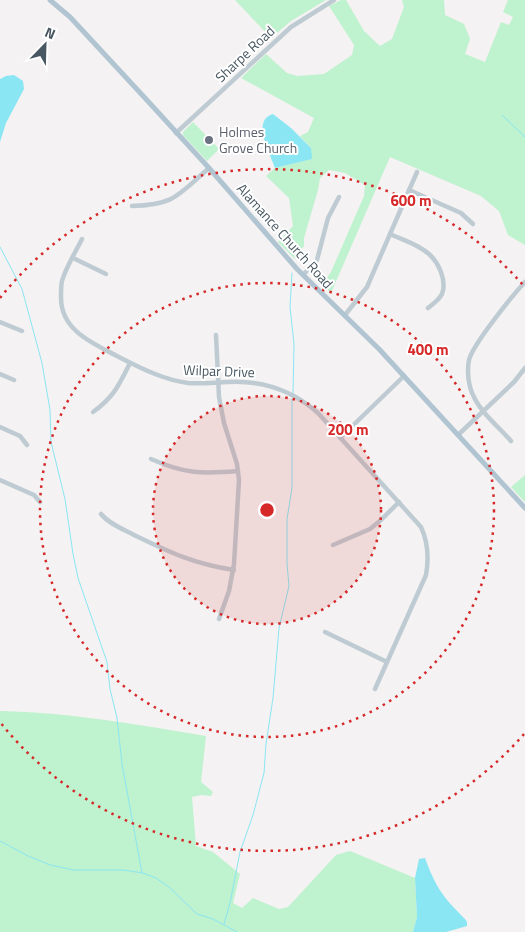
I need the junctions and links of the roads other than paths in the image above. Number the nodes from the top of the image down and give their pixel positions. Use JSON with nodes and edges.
{"nodes":[{"id":1,"x":50,"y":0,"type":"edge"},
{"id":2,"x":334,"y":0,"type":"edge"},
{"id":3,"x":176,"y":133,"type":"junction"},
{"id":4,"x":209,"y":168,"type":"junction"},
{"id":5,"x":417,"y":172,"type":"dead end"},
{"id":6,"x":409,"y":190,"type":"junction"},
{"id":7,"x":339,"y":197,"type":"dead end"},
{"id":8,"x":132,"y":206,"type":"dead end"},
{"id":9,"x":473,"y":224,"type":"dead end"},
{"id":10,"x":390,"y":234,"type":"junction"},
{"id":11,"x":82,"y":239,"type":"dead end"},
{"id":12,"x":73,"y":258,"type":"junction"},
{"id":13,"x":106,"y":274,"type":"dead end"},
{"id":14,"x":303,"y":276,"type":"junction"},
{"id":15,"x":525,"y":282,"type":"edge"},
{"id":16,"x":428,"y":308,"type":"dead end"},
{"id":17,"x":345,"y":315,"type":"junction"},
{"id":18,"x":0,"y":322,"type":"edge"},
{"id":19,"x":22,"y":331,"type":"dead end"},
{"id":20,"x":216,"y":335,"type":"dead end"},
{"id":21,"x":130,"y":362,"type":"junction"},
{"id":22,"x":525,"y":368,"type":"edge"},
{"id":23,"x":0,"y":374,"type":"edge"},
{"id":24,"x":404,"y":376,"type":"junction"},
{"id":25,"x":14,"y":380,"type":"dead end"},
{"id":26,"x":218,"y":383,"type":"junction"},
{"id":27,"x":484,"y":411,"type":"junction"},
{"id":28,"x":93,"y":412,"type":"dead end"},
{"id":29,"x":0,"y":427,"type":"edge"},
{"id":30,"x":458,"y":435,"type":"junction"},
{"id":31,"x":340,"y":438,"type":"junction"},
{"id":32,"x":511,"y":441,"type":"dead end"},
{"id":33,"x":27,"y":445,"type":"dead end"},
{"id":34,"x":151,"y":459,"type":"dead end"},
{"id":35,"x":238,"y":471,"type":"junction"},
{"id":36,"x":0,"y":480,"type":"edge"},
{"id":37,"x":40,"y":502,"type":"dead end"},
{"id":38,"x":399,"y":502,"type":"junction"},
{"id":39,"x":525,"y":508,"type":"edge"},
{"id":40,"x":101,"y":514,"type":"dead end"},
{"id":41,"x":333,"y":546,"type":"dead end"},
{"id":42,"x":234,"y":570,"type":"junction"},
{"id":43,"x":219,"y":618,"type":"dead end"},
{"id":44,"x":325,"y":632,"type":"dead end"},
{"id":45,"x":387,"y":662,"type":"junction"},
{"id":46,"x":375,"y":689,"type":"dead end"}],
"edges":[{"from":1,"to":3,"type":"main road","name":"Alamance Church Road"},
{"from":2,"to":3,"type":"street","name":"Sharpe Road"},
{"from":3,"to":4,"type":"main road","name":"Alamance Church Road"},
{"from":4,"to":8,"type":"street"},
{"from":4,"to":14,"type":"main road","name":"Alamance Church Road"},
{"from":5,"to":6,"type":"street"},
{"from":6,"to":9,"type":"street"},
{"from":6,"to":10,"type":"street"},
{"from":7,"to":14,"type":"street"},
{"from":10,"to":16,"type":"street"},
{"from":10,"to":17,"type":"street"},
{"from":11,"to":12,"type":"street","name":"Wilpar Drive"},
{"from":12,"to":13,"type":"street"},
{"from":12,"to":21,"type":"street","name":"Wilpar Drive"},
{"from":14,"to":17,"type":"main road","name":"Alamance Church Road"},
{"from":15,"to":27,"type":"street"},
{"from":17,"to":24,"type":"main road","name":"Alamance Church Road"},
{"from":18,"to":19,"type":"street"},
{"from":20,"to":26,"type":"street"},
{"from":21,"to":26,"type":"street","name":"Wilpar Drive"},
{"from":21,"to":28,"type":"street"},
{"from":22,"to":27,"type":"street"},
{"from":23,"to":25,"type":"street"},
{"from":24,"to":30,"type":"main road","name":"Alamance Church Road"},
{"from":24,"to":31,"type":"street"},
{"from":26,"to":31,"type":"street","name":"Wilpar Drive"},
{"from":26,"to":35,"type":"street"},
{"from":27,"to":30,"type":"street"},
{"from":27,"to":32,"type":"street"},
{"from":29,"to":33,"type":"street"},
{"from":30,"to":39,"type":"main road","name":"Alamance Church Road"},
{"from":31,"to":38,"type":"street","name":"Wilpar Drive"},
{"from":34,"to":35,"type":"street"},
{"from":35,"to":42,"type":"street"},
{"from":36,"to":37,"type":"street"},
{"from":38,"to":41,"type":"street"},
{"from":38,"to":45,"type":"street","name":"Wilpar Drive"},
{"from":40,"to":42,"type":"street"},
{"from":42,"to":43,"type":"street"},
{"from":44,"to":45,"type":"street"},
{"from":45,"to":46,"type":"street","name":"Wilpar Drive"}]}
